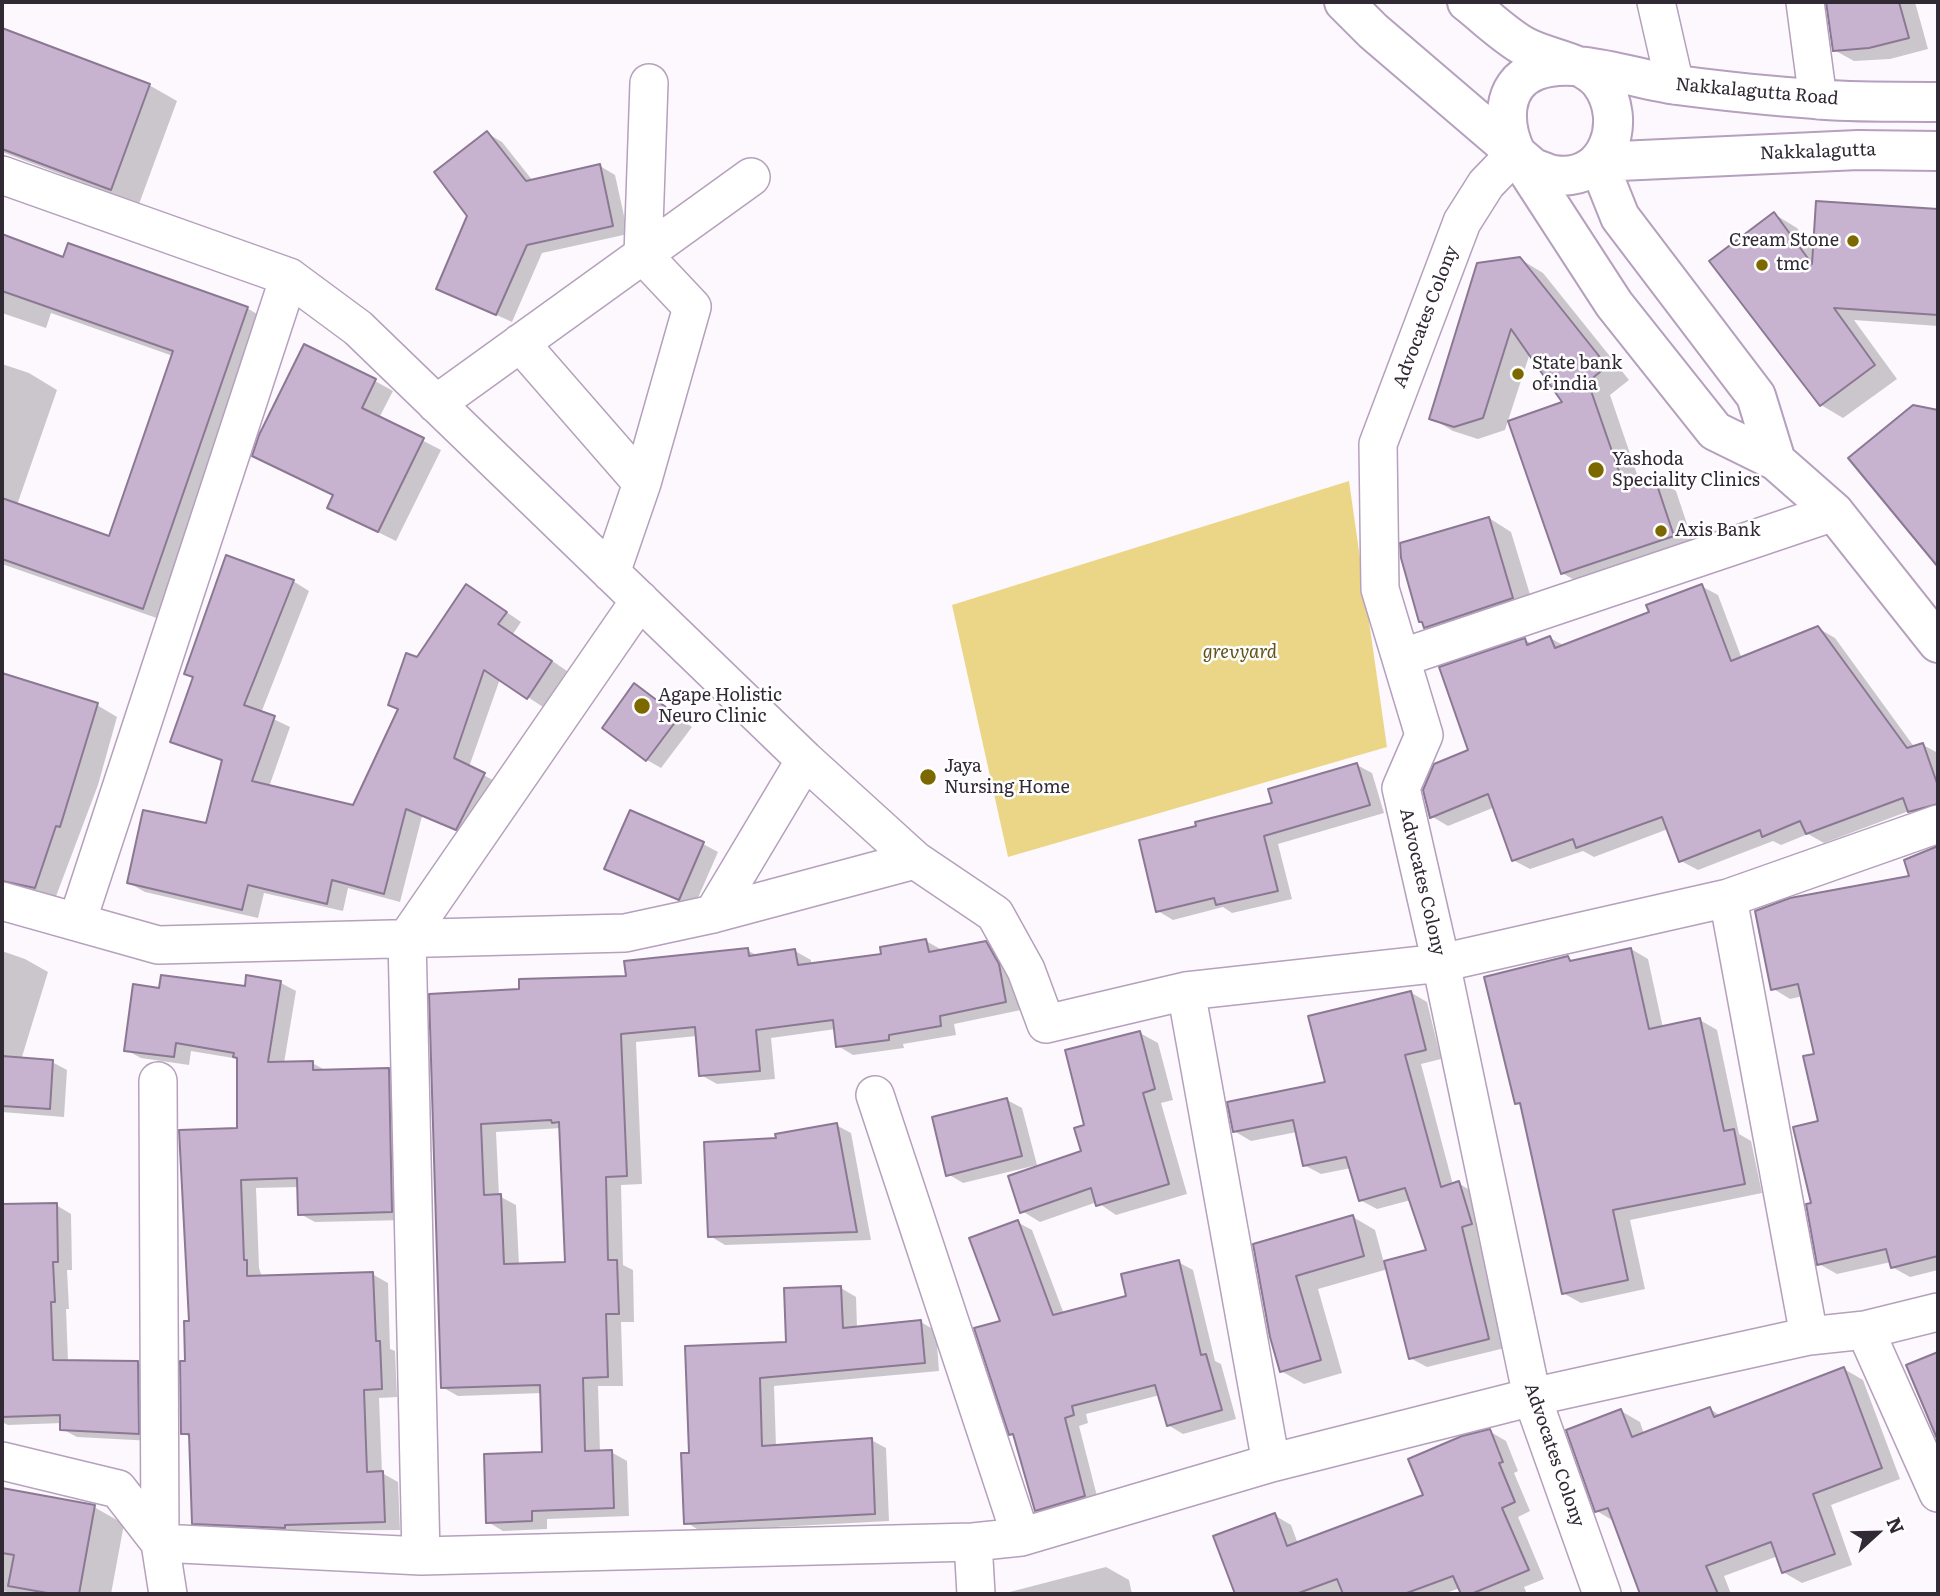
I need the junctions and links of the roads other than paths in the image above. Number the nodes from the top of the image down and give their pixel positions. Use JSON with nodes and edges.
{"nodes":[{"id":1,"x":1344,"y":2,"type":"edge"},
{"id":2,"x":1466,"y":2,"type":"edge"},
{"id":3,"x":1656,"y":2,"type":"edge"},
{"id":4,"x":1805,"y":2,"type":"edge"},
{"id":5,"x":1577,"y":67,"type":"junction"},
{"id":6,"x":649,"y":83,"type":"dead end"},
{"id":7,"x":1675,"y":85,"type":"junction"},
{"id":8,"x":1818,"y":100,"type":"junction"},
{"id":9,"x":1938,"y":102,"type":"edge"},
{"id":10,"x":1938,"y":150,"type":"edge"},
{"id":11,"x":1516,"y":153,"type":"junction"},
{"id":12,"x":1598,"y":162,"type":"junction"},
{"id":13,"x":2,"y":175,"type":"edge"},
{"id":14,"x":751,"y":177,"type":"dead end"},
{"id":15,"x":643,"y":255,"type":"junction"},
{"id":16,"x":289,"y":277,"type":"junction"},
{"id":17,"x":520,"y":343,"type":"junction"},
{"id":18,"x":436,"y":404,"type":"junction"},
{"id":19,"x":1776,"y":461,"type":"junction"},
{"id":20,"x":642,"y":483,"type":"junction"},
{"id":21,"x":1834,"y":512,"type":"junction"},
{"id":22,"x":611,"y":573,"type":"junction"},
{"id":23,"x":639,"y":600,"type":"junction"},
{"id":24,"x":1938,"y":643,"type":"edge"},
{"id":25,"x":1401,"y":658,"type":"junction"},
{"id":26,"x":805,"y":760,"type":"junction"},
{"id":27,"x":1938,"y":824,"type":"edge"},
{"id":28,"x":915,"y":860,"type":"junction"},
{"id":29,"x":1728,"y":898,"type":"junction"},
{"id":30,"x":2,"y":901,"type":"edge"},
{"id":31,"x":713,"y":914,"type":"junction"},
{"id":32,"x":77,"y":922,"type":"junction"},
{"id":33,"x":407,"y":938,"type":"junction"},
{"id":34,"x":1441,"y":963,"type":"junction"},
{"id":35,"x":1186,"y":991,"type":"junction"},
{"id":36,"x":158,"y":1081,"type":"dead end"},
{"id":37,"x":875,"y":1095,"type":"dead end"},
{"id":38,"x":1938,"y":1312,"type":"edge"},
{"id":39,"x":1866,"y":1330,"type":"junction"},
{"id":40,"x":1809,"y":1336,"type":"junction"},
{"id":41,"x":1532,"y":1397,"type":"junction"},
{"id":42,"x":2,"y":1461,"type":"edge"},
{"id":43,"x":1271,"y":1463,"type":"junction"},
{"id":44,"x":1938,"y":1493,"type":"edge"},
{"id":45,"x":1021,"y":1537,"type":"junction"},
{"id":46,"x":973,"y":1542,"type":"junction"},
{"id":47,"x":160,"y":1543,"type":"junction"},
{"id":48,"x":421,"y":1556,"type":"junction"},
{"id":49,"x":168,"y":1594,"type":"edge"},
{"id":50,"x":976,"y":1594,"type":"edge"},
{"id":51,"x":1602,"y":1594,"type":"edge"}],
"edges":[{"from":1,"to":11,"type":"main road"},
{"from":2,"to":5,"type":"main road"},
{"from":3,"to":7,"type":"street"},
{"from":4,"to":8,"type":"street"},
{"from":5,"to":7,"type":"main road","name":"Nakkalagutta Road"},
{"from":5,"to":11,"type":"main road"},
{"from":5,"to":12,"type":"main road"},
{"from":6,"to":15,"type":"street"},
{"from":7,"to":8,"type":"main road","name":"Nakkalagutta Road"},
{"from":8,"to":9,"type":"main road","name":"Nakkalagutta Road"},
{"from":10,"to":12,"type":"main road","name":"Nakkalagutta"},
{"from":11,"to":12,"type":"main road"},
{"from":11,"to":19,"type":"main road"},
{"from":11,"to":25,"type":"street","name":"Advocates Colony"},
{"from":12,"to":19,"type":"main road"},
{"from":13,"to":16,"type":"street"},
{"from":14,"to":15,"type":"street"},
{"from":15,"to":17,"type":"street"},
{"from":15,"to":20,"type":"street"},
{"from":16,"to":18,"type":"street"},
{"from":16,"to":32,"type":"street"},
{"from":17,"to":18,"type":"street"},
{"from":17,"to":20,"type":"street"},
{"from":18,"to":22,"type":"street"},
{"from":19,"to":21,"type":"main road"},
{"from":20,"to":22,"type":"street"},
{"from":21,"to":24,"type":"main road"},
{"from":21,"to":25,"type":"street"},
{"from":22,"to":23,"type":"street"},
{"from":23,"to":26,"type":"street"},
{"from":23,"to":33,"type":"street"},
{"from":25,"to":34,"type":"street","name":"Advocates Colony"},
{"from":26,"to":28,"type":"street"},
{"from":26,"to":31,"type":"street"},
{"from":27,"to":29,"type":"street"},
{"from":28,"to":31,"type":"street"},
{"from":28,"to":35,"type":"street"},
{"from":29,"to":34,"type":"street"},
{"from":29,"to":40,"type":"street"},
{"from":30,"to":32,"type":"street"},
{"from":31,"to":33,"type":"street"},
{"from":32,"to":33,"type":"street"},
{"from":33,"to":48,"type":"street"},
{"from":34,"to":35,"type":"street"},
{"from":34,"to":41,"type":"street","name":"Advocates Colony"},
{"from":35,"to":43,"type":"street"},
{"from":36,"to":47,"type":"street"},
{"from":37,"to":45,"type":"street"},
{"from":38,"to":39,"type":"street"},
{"from":39,"to":40,"type":"street"},
{"from":39,"to":44,"type":"street"},
{"from":40,"to":41,"type":"street"},
{"from":41,"to":43,"type":"street"},
{"from":41,"to":51,"type":"street","name":"Advocates Colony"},
{"from":42,"to":47,"type":"street"},
{"from":43,"to":45,"type":"street"},
{"from":45,"to":46,"type":"street"},
{"from":46,"to":48,"type":"street"},
{"from":46,"to":50,"type":"street"},
{"from":47,"to":48,"type":"street"},
{"from":47,"to":49,"type":"street"}]}
